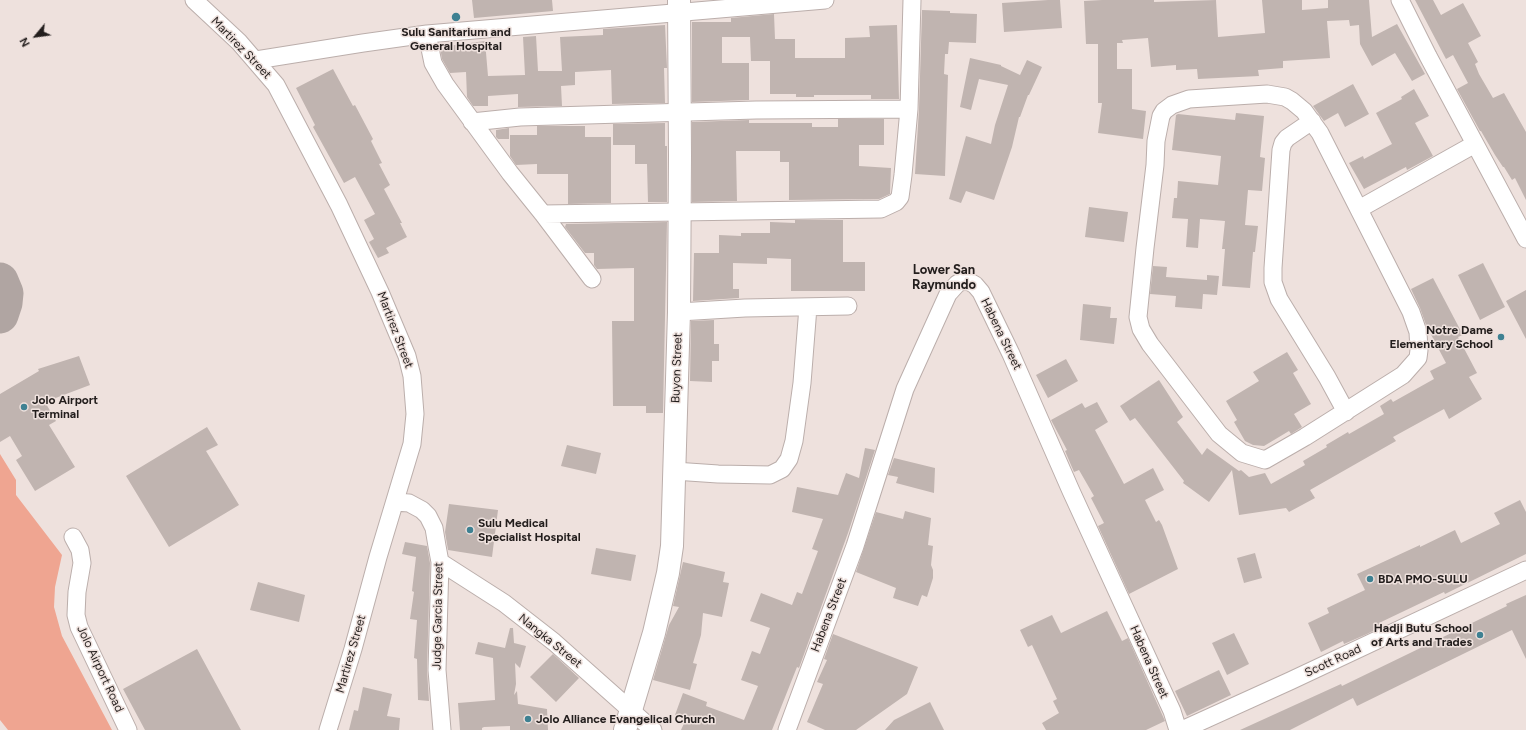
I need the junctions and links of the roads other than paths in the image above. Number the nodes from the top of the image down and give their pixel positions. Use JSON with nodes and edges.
{"nodes":[{"id":1,"x":194,"y":0,"type":"edge"},
{"id":2,"x":825,"y":0,"type":"edge"},
{"id":3,"x":912,"y":0,"type":"edge"},
{"id":4,"x":1400,"y":0,"type":"edge"},
{"id":5,"x":679,"y":7,"type":"edge"},
{"id":6,"x":427,"y":34,"type":"junction"},
{"id":7,"x":256,"y":60,"type":"junction"},
{"id":8,"x":909,"y":110,"type":"junction"},
{"id":9,"x":680,"y":113,"type":"junction"},
{"id":10,"x":1312,"y":121,"type":"junction"},
{"id":11,"x":472,"y":122,"type":"junction"},
{"id":12,"x":1475,"y":144,"type":"junction"},
{"id":13,"x":1359,"y":210,"type":"junction"},
{"id":14,"x":679,"y":211,"type":"junction"},
{"id":15,"x":543,"y":214,"type":"junction"},
{"id":16,"x":1526,"y":240,"type":"edge"},
{"id":17,"x":592,"y":279,"type":"dead end"},
{"id":18,"x":848,"y":306,"type":"dead end"},
{"id":19,"x":808,"y":307,"type":"junction"},
{"id":20,"x":679,"y":312,"type":"junction"},
{"id":21,"x":1346,"y":412,"type":"junction"},
{"id":22,"x":674,"y":471,"type":"junction"},
{"id":23,"x":395,"y":502,"type":"junction"},
{"id":24,"x":73,"y":537,"type":"dead end"},
{"id":25,"x":440,"y":562,"type":"junction"},
{"id":26,"x":1526,"y":570,"type":"edge"},
{"id":27,"x":628,"y":721,"type":"edge"},
{"id":28,"x":128,"y":730,"type":"edge"},
{"id":29,"x":328,"y":730,"type":"edge"},
{"id":30,"x":442,"y":730,"type":"edge"},
{"id":31,"x":653,"y":730,"type":"edge"},
{"id":32,"x":787,"y":730,"type":"edge"},
{"id":33,"x":1178,"y":730,"type":"edge"},
{"id":34,"x":1182,"y":730,"type":"edge"}],
"edges":[{"from":1,"to":7,"type":"street","name":"Martirez Street"},
{"from":2,"to":5,"type":"street"},
{"from":3,"to":8,"type":"street"},
{"from":4,"to":12,"type":"street"},
{"from":5,"to":6,"type":"street"},
{"from":5,"to":9,"type":"main road","name":"Buyon Street"},
{"from":6,"to":7,"type":"street"},
{"from":6,"to":11,"type":"street"},
{"from":7,"to":23,"type":"street","name":"Martirez Street"},
{"from":8,"to":9,"type":"street"},
{"from":8,"to":14,"type":"street"},
{"from":9,"to":11,"type":"street"},
{"from":9,"to":14,"type":"main road","name":"Buyon Street"},
{"from":10,"to":13,"type":"street"},
{"from":10,"to":21,"type":"street"},
{"from":10,"to":21,"type":"street"},
{"from":11,"to":15,"type":"street"},
{"from":12,"to":13,"type":"street"},
{"from":12,"to":16,"type":"street"},
{"from":13,"to":21,"type":"street"},
{"from":14,"to":15,"type":"street"},
{"from":14,"to":20,"type":"main road","name":"Buyon Street"},
{"from":15,"to":17,"type":"street"},
{"from":18,"to":19,"type":"street"},
{"from":19,"to":20,"type":"street"},
{"from":19,"to":22,"type":"street"},
{"from":20,"to":22,"type":"main road","name":"Buyon Street"},
{"from":22,"to":27,"type":"main road","name":"Buyon Street"},
{"from":23,"to":25,"type":"street","name":"Judge Garcia Street"},
{"from":23,"to":29,"type":"street","name":"Martirez Street"},
{"from":24,"to":28,"type":"street","name":"Jolo Airport Road"},
{"from":25,"to":27,"type":"street","name":"Nangka Street"},
{"from":25,"to":30,"type":"street","name":"Judge Garcia Street"},
{"from":26,"to":34,"type":"street","name":"Scott Road"},
{"from":27,"to":31,"type":"street","name":"Nangka Street"},
{"from":32,"to":33,"type":"street","name":"Habena Street"}]}
